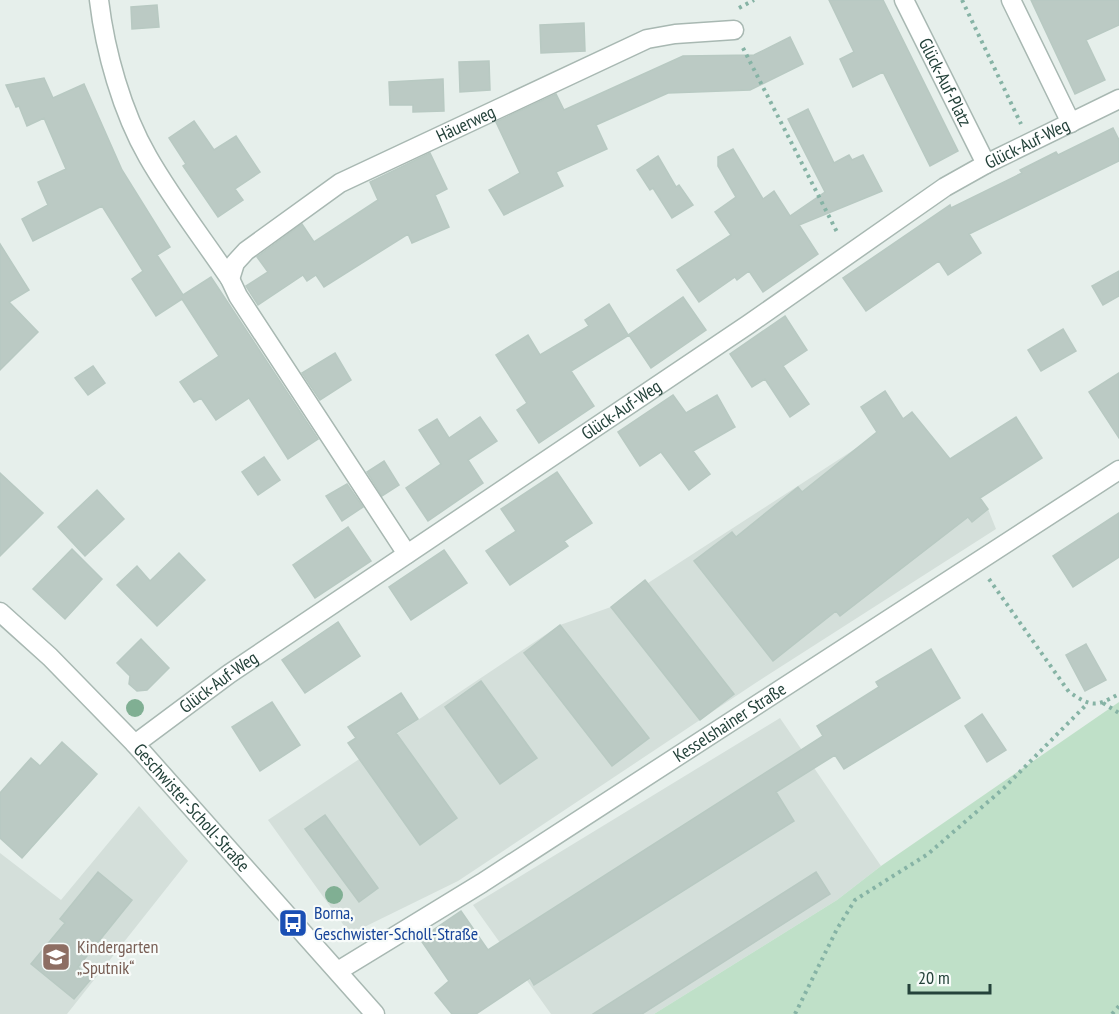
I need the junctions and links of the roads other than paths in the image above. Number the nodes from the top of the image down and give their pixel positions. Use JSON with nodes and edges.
{"nodes":[{"id":1,"x":99,"y":0,"type":"edge"},
{"id":2,"x":904,"y":0,"type":"edge"},
{"id":3,"x":1011,"y":0,"type":"edge"},
{"id":4,"x":734,"y":30,"type":"road end"},
{"id":5,"x":1119,"y":99,"type":"edge"},
{"id":6,"x":1071,"y":123,"type":"junction"},
{"id":7,"x":986,"y":164,"type":"junction"},
{"id":8,"x":230,"y":279,"type":"junction"},
{"id":9,"x":1119,"y":470,"type":"edge"},
{"id":10,"x":407,"y":554,"type":"junction"},
{"id":11,"x":0,"y":612,"type":"edge"},
{"id":12,"x":135,"y":744,"type":"junction"},
{"id":13,"x":338,"y":971,"type":"junction"},
{"id":14,"x":375,"y":1014,"type":"edge"}],
"edges":[{"from":1,"to":8,"type":"street"},
{"from":2,"to":7,"type":"street","name":"Glück-Auf-Platz"},
{"from":3,"to":6,"type":"street"},
{"from":4,"to":8,"type":"street","name":"Häuerweg"},
{"from":5,"to":6,"type":"street","name":"Glück-Auf-Weg"},
{"from":6,"to":7,"type":"street","name":"Glück-Auf-Weg"},
{"from":7,"to":10,"type":"street","name":"Glück-Auf-Weg"},
{"from":8,"to":10,"type":"street"},
{"from":9,"to":13,"type":"street","name":"Kesselshainer Straße"},
{"from":10,"to":12,"type":"street","name":"Glück-Auf-Weg"},
{"from":11,"to":12,"type":"street","name":"Geschwister-Scholl-Straße"},
{"from":12,"to":13,"type":"street","name":"Geschwister-Scholl-Straße"},
{"from":13,"to":14,"type":"street","name":"Geschwister-Scholl-Straße"}]}
